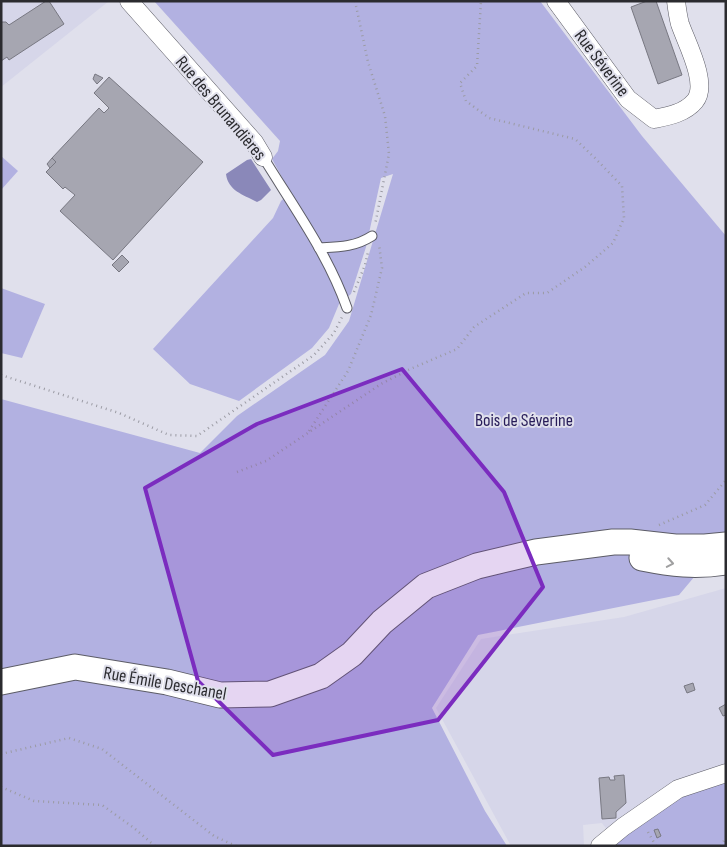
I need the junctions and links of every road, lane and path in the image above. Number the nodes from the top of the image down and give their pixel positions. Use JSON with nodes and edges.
{"nodes":[{"id":1,"x":129,"y":1,"type":"edge"},
{"id":2,"x":355,"y":1,"type":"edge"},
{"id":3,"x":481,"y":1,"type":"edge"},
{"id":4,"x":556,"y":1,"type":"edge"},
{"id":5,"x":676,"y":1,"type":"edge"},
{"id":6,"x":263,"y":157,"type":"joint"},
{"id":7,"x":375,"y":223,"type":"junction"},
{"id":8,"x":376,"y":236,"type":"junction"},
{"id":9,"x":319,"y":248,"type":"junction"},
{"id":10,"x":347,"y":308,"type":"junction"},
{"id":11,"x":1,"y":375,"type":"edge"},
{"id":12,"x":308,"y":433,"type":"junction"},
{"id":13,"x":237,"y":472,"type":"dead end"},
{"id":14,"x":726,"y":480,"type":"edge"},
{"id":15,"x":657,"y":526,"type":"dead end"},
{"id":16,"x":726,"y":545,"type":"edge"},
{"id":17,"x":588,"y":546,"type":"junction"},
{"id":18,"x":726,"y":562,"type":"edge"},
{"id":19,"x":1,"y":682,"type":"edge"},
{"id":20,"x":1,"y":754,"type":"edge"},
{"id":21,"x":726,"y":773,"type":"edge"},
{"id":22,"x":1,"y":787,"type":"edge"},
{"id":23,"x":648,"y":832,"type":"dead end"},
{"id":24,"x":726,"y":837,"type":"edge"},
{"id":25,"x":155,"y":846,"type":"edge"},
{"id":26,"x":236,"y":846,"type":"edge"},
{"id":27,"x":600,"y":846,"type":"edge"},
{"id":28,"x":656,"y":846,"type":"edge"},
{"id":29,"x":722,"y":846,"type":"edge"}],
"edges":[{"from":1,"to":6,"type":"street","name":"Rue des Brunandières"},
{"from":2,"to":7,"type":"path"},
{"from":3,"to":12,"type":"path"},
{"from":4,"to":5,"type":"street","name":"Rue Séverine"},
{"from":6,"to":9,"type":"lane","name":"Rue des Brunandières"},
{"from":7,"to":8,"type":"path"},
{"from":7,"to":8,"type":"path"},
{"from":8,"to":9,"type":"lane"},
{"from":8,"to":10,"type":"path"},
{"from":8,"to":12,"type":"path"},
{"from":9,"to":10,"type":"lane","name":"Rue des Brunandières"},
{"from":10,"to":11,"type":"path"},
{"from":12,"to":13,"type":"path"},
{"from":14,"to":15,"type":"path"},
{"from":16,"to":17,"type":"main road","name":"Rue Émile Deschanel"},
{"from":17,"to":18,"type":"main road","name":"Rue Émile Deschanel","one_way":true},
{"from":17,"to":19,"type":"main road","name":"Rue Émile Deschanel"},
{"from":20,"to":26,"type":"path"},
{"from":21,"to":27,"type":"street"},
{"from":22,"to":25,"type":"path"},
{"from":23,"to":28,"type":"path"},
{"from":24,"to":29,"type":"path"}]}
